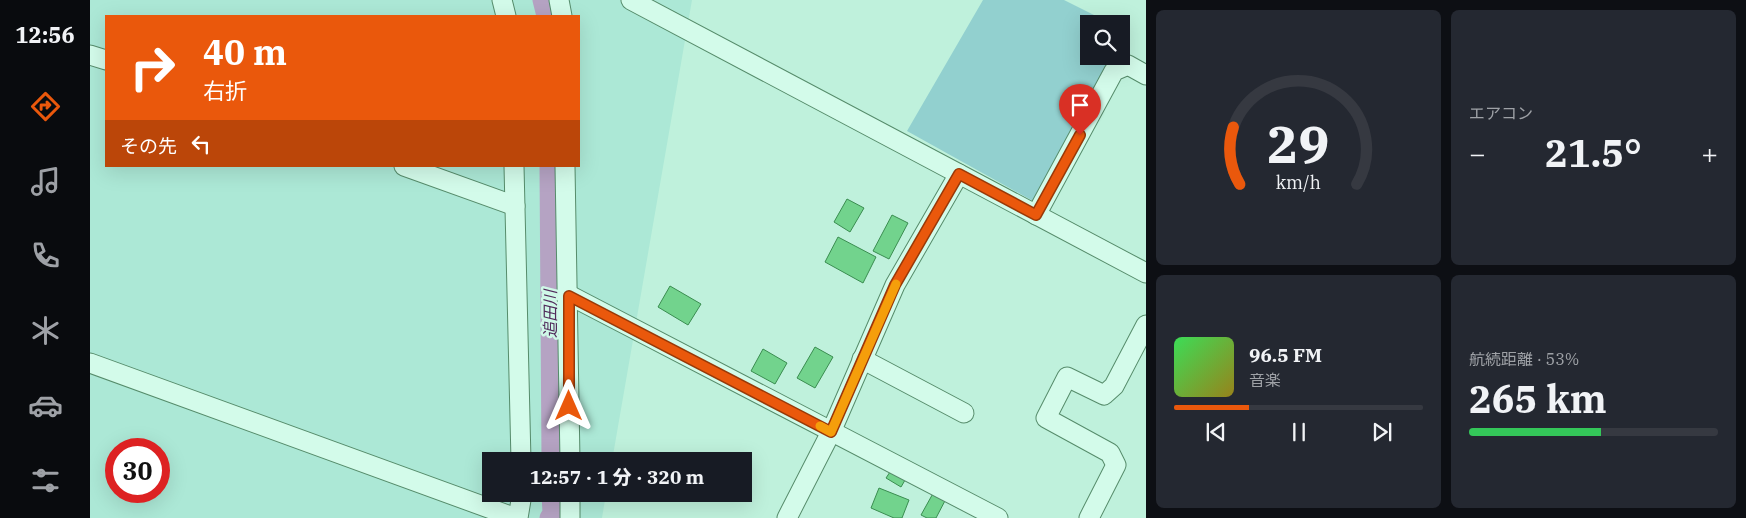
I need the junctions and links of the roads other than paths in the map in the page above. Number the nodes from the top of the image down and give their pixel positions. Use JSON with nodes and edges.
{"nodes":[{"id":1,"x":502,"y":0,"type":"edge"},
{"id":2,"x":559,"y":0,"type":"edge"},
{"id":3,"x":631,"y":0,"type":"edge"},
{"id":4,"x":506,"y":15,"type":"edge"},
{"id":5,"x":562,"y":15,"type":"edge"},
{"id":6,"x":90,"y":55,"type":"edge"},
{"id":7,"x":105,"y":60,"type":"edge"},
{"id":8,"x":1146,"y":74,"type":"edge"},
{"id":9,"x":407,"y":167,"type":"edge"},
{"id":10,"x":514,"y":167,"type":"edge"},
{"id":11,"x":566,"y":167,"type":"edge"},
{"id":12,"x":959,"y":174,"type":"junction"},
{"id":13,"x":515,"y":206,"type":"junction"},
{"id":14,"x":1036,"y":215,"type":"junction"},
{"id":15,"x":1144,"y":267,"type":"edge"},
{"id":16,"x":569,"y":296,"type":"junction"},
{"id":17,"x":1146,"y":325,"type":"edge"},
{"id":18,"x":862,"y":358,"type":"junction"},
{"id":19,"x":90,"y":363,"type":"edge"},
{"id":20,"x":964,"y":412,"type":"dead end"},
{"id":21,"x":831,"y":432,"type":"junction"},
{"id":22,"x":521,"y":452,"type":"edge"},
{"id":23,"x":570,"y":452,"type":"edge"},
{"id":24,"x":520,"y":502,"type":"edge"},
{"id":25,"x":570,"y":502,"type":"edge"},
{"id":26,"x":517,"y":518,"type":"edge"},
{"id":27,"x":570,"y":518,"type":"edge"},
{"id":28,"x":787,"y":518,"type":"edge"},
{"id":29,"x":998,"y":518,"type":"edge"},
{"id":30,"x":1089,"y":518,"type":"edge"}],
"edges":[{"from":1,"to":4,"type":"street"},
{"from":2,"to":5,"type":"street"},
{"from":3,"to":12,"type":"street"},
{"from":6,"to":7,"type":"street"},
{"from":8,"to":14,"type":"street"},
{"from":9,"to":13,"type":"street"},
{"from":10,"to":13,"type":"street"},
{"from":11,"to":16,"type":"street"},
{"from":12,"to":14,"type":"street"},
{"from":12,"to":18,"type":"street"},
{"from":13,"to":22,"type":"street"},
{"from":14,"to":15,"type":"street"},
{"from":16,"to":21,"type":"street"},
{"from":16,"to":23,"type":"street"},
{"from":17,"to":30,"type":"street"},
{"from":18,"to":20,"type":"street"},
{"from":18,"to":21,"type":"street"},
{"from":19,"to":26,"type":"street"},
{"from":21,"to":28,"type":"street"},
{"from":21,"to":29,"type":"street"},
{"from":24,"to":26,"type":"street"},
{"from":25,"to":27,"type":"street"}]}
